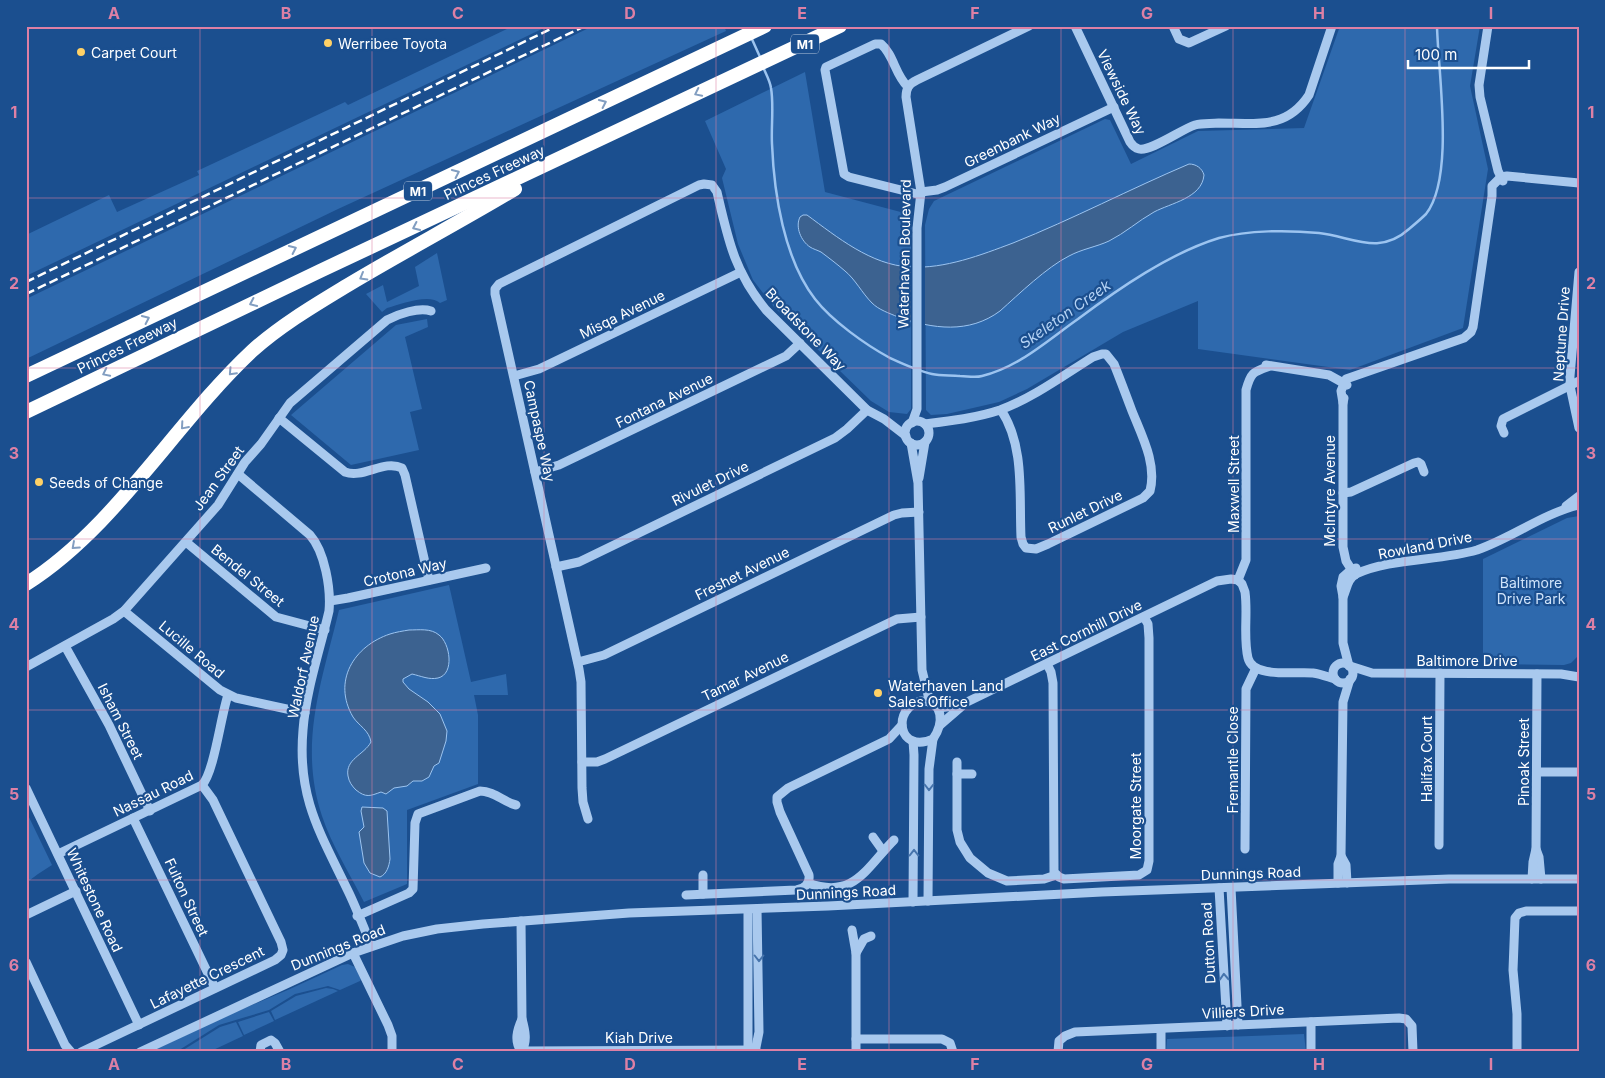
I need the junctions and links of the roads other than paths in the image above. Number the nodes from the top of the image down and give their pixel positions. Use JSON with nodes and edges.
{"nodes":[{"id":1,"x":840,"y":26,"type":"edge"},
{"id":2,"x":1029,"y":26,"type":"edge"},
{"id":3,"x":1075,"y":26,"type":"edge"},
{"id":4,"x":1173,"y":26,"type":"edge"},
{"id":5,"x":1226,"y":26,"type":"edge"},
{"id":6,"x":1332,"y":26,"type":"edge"},
{"id":7,"x":1488,"y":26,"type":"edge"},
{"id":8,"x":762,"y":28,"type":"edge"},
{"id":9,"x":908,"y":87,"type":"junction"},
{"id":10,"x":1114,"y":107,"type":"junction"},
{"id":11,"x":571,"y":154,"type":"junction"},
{"id":12,"x":1502,"y":180,"type":"junction"},
{"id":13,"x":1579,"y":183,"type":"edge"},
{"id":14,"x":712,"y":185,"type":"joint"},
{"id":15,"x":921,"y":194,"type":"junction"},
{"id":16,"x":741,"y":272,"type":"junction"},
{"id":17,"x":1579,"y":272,"type":"edge"},
{"id":18,"x":431,"y":311,"type":"dead end"},
{"id":19,"x":102,"y":339,"type":"junction"},
{"id":20,"x":800,"y":343,"type":"junction"},
{"id":21,"x":26,"y":371,"type":"edge"},
{"id":22,"x":26,"y":376,"type":"edge"},
{"id":23,"x":514,"y":376,"type":"junction"},
{"id":24,"x":1574,"y":383,"type":"edge"},
{"id":25,"x":1346,"y":384,"type":"junction"},
{"id":26,"x":917,"y":409,"type":"junction"},
{"id":27,"x":867,"y":410,"type":"junction"},
{"id":28,"x":1001,"y":410,"type":"junction"},
{"id":29,"x":26,"y":412,"type":"edge"},
{"id":30,"x":279,"y":418,"type":"junction"},
{"id":31,"x":884,"y":419,"type":"junction"},
{"id":32,"x":951,"y":422,"type":"junction"},
{"id":33,"x":911,"y":423,"type":"junction"},
{"id":34,"x":924,"y":424,"type":"junction"},
{"id":35,"x":1579,"y":428,"type":"edge"},
{"id":36,"x":1504,"y":433,"type":"dead end"},
{"id":37,"x":927,"y":439,"type":"junction"},
{"id":38,"x":908,"y":440,"type":"junction"},
{"id":39,"x":535,"y":472,"type":"junction"},
{"id":40,"x":1424,"y":472,"type":"dead end"},
{"id":41,"x":238,"y":474,"type":"junction"},
{"id":42,"x":918,"y":483,"type":"junction"},
{"id":43,"x":1343,"y":493,"type":"junction"},
{"id":44,"x":1579,"y":496,"type":"edge"},
{"id":45,"x":1579,"y":505,"type":"edge"},
{"id":46,"x":1562,"y":509,"type":"junction"},
{"id":47,"x":919,"y":512,"type":"junction"},
{"id":48,"x":186,"y":542,"type":"junction"},
{"id":49,"x":556,"y":567,"type":"junction"},
{"id":50,"x":486,"y":568,"type":"dead end"},
{"id":51,"x":1353,"y":572,"type":"junction"},
{"id":52,"x":1239,"y":578,"type":"junction"},
{"id":53,"x":429,"y":580,"type":"junction"},
{"id":54,"x":26,"y":584,"type":"edge"},
{"id":55,"x":330,"y":600,"type":"junction"},
{"id":56,"x":124,"y":611,"type":"junction"},
{"id":57,"x":921,"y":617,"type":"junction"},
{"id":58,"x":1144,"y":617,"type":"junction"},
{"id":59,"x":325,"y":630,"type":"junction"},
{"id":60,"x":1343,"y":643,"type":"junction"},
{"id":61,"x":65,"y":646,"type":"junction"},
{"id":62,"x":578,"y":662,"type":"junction"},
{"id":63,"x":1047,"y":664,"type":"junction"},
{"id":64,"x":1349,"y":666,"type":"junction"},
{"id":65,"x":26,"y":667,"type":"edge"},
{"id":66,"x":1335,"y":667,"type":"junction"},
{"id":67,"x":1254,"y":671,"type":"junction"},
{"id":68,"x":1579,"y":671,"type":"edge"},
{"id":69,"x":1314,"y":673,"type":"junction"},
{"id":70,"x":1372,"y":673,"type":"junction"},
{"id":71,"x":1440,"y":673,"type":"junction"},
{"id":72,"x":1537,"y":674,"type":"junction"},
{"id":73,"x":1561,"y":674,"type":"junction"},
{"id":74,"x":1579,"y":677,"type":"edge"},
{"id":75,"x":923,"y":679,"type":"junction"},
{"id":76,"x":1350,"y":679,"type":"junction"},
{"id":77,"x":1336,"y":680,"type":"junction"},
{"id":78,"x":228,"y":695,"type":"junction"},
{"id":79,"x":966,"y":702,"type":"junction"},
{"id":80,"x":1343,"y":702,"type":"junction"},
{"id":81,"x":913,"y":703,"type":"junction"},
{"id":82,"x":935,"y":706,"type":"junction"},
{"id":83,"x":305,"y":713,"type":"junction"},
{"id":84,"x":902,"y":725,"type":"junction"},
{"id":85,"x":940,"y":725,"type":"junction"},
{"id":86,"x":933,"y":739,"type":"junction"},
{"id":87,"x":889,"y":740,"type":"junction"},
{"id":88,"x":910,"y":740,"type":"junction"},
{"id":89,"x":582,"y":762,"type":"junction"},
{"id":90,"x":957,"y":762,"type":"dead end"},
{"id":91,"x":1537,"y":772,"type":"junction"},
{"id":92,"x":1579,"y":772,"type":"edge"},
{"id":93,"x":957,"y":774,"type":"junction"},
{"id":94,"x":972,"y":774,"type":"dead end"},
{"id":95,"x":202,"y":785,"type":"junction"},
{"id":96,"x":26,"y":788,"type":"edge"},
{"id":97,"x":516,"y":805,"type":"dead end"},
{"id":98,"x":150,"y":810,"type":"junction"},
{"id":99,"x":134,"y":818,"type":"junction"},
{"id":100,"x":588,"y":819,"type":"dead end"},
{"id":101,"x":873,"y":837,"type":"dead end"},
{"id":102,"x":894,"y":840,"type":"dead end"},
{"id":103,"x":1439,"y":845,"type":"dead end"},
{"id":104,"x":1246,"y":849,"type":"dead end"},
{"id":105,"x":883,"y":851,"type":"junction"},
{"id":106,"x":58,"y":854,"type":"junction"},
{"id":107,"x":1056,"y":875,"type":"junction"},
{"id":108,"x":703,"y":876,"type":"dead end"},
{"id":109,"x":1536,"y":879,"type":"junction"},
{"id":110,"x":1579,"y":879,"type":"edge"},
{"id":111,"x":808,"y":883,"type":"junction"},
{"id":112,"x":1342,"y":883,"type":"junction"},
{"id":113,"x":1219,"y":888,"type":"junction"},
{"id":114,"x":1231,"y":888,"type":"junction"},
{"id":115,"x":76,"y":891,"type":"junction"},
{"id":116,"x":704,"y":894,"type":"junction"},
{"id":117,"x":686,"y":895,"type":"dead end"},
{"id":118,"x":928,"y":901,"type":"junction"},
{"id":119,"x":913,"y":902,"type":"junction"},
{"id":120,"x":758,"y":909,"type":"junction"},
{"id":121,"x":748,"y":910,"type":"junction"},
{"id":122,"x":1579,"y":911,"type":"edge"},
{"id":123,"x":360,"y":914,"type":"junction"},
{"id":124,"x":26,"y":915,"type":"edge"},
{"id":125,"x":521,"y":921,"type":"junction"},
{"id":126,"x":852,"y":930,"type":"dead end"},
{"id":127,"x":871,"y":936,"type":"dead end"},
{"id":128,"x":374,"y":945,"type":"junction"},
{"id":129,"x":354,"y":953,"type":"junction"},
{"id":130,"x":856,"y":953,"type":"junction"},
{"id":131,"x":26,"y":962,"type":"edge"},
{"id":132,"x":215,"y":988,"type":"junction"},
{"id":133,"x":1311,"y":1022,"type":"junction"},
{"id":134,"x":139,"y":1024,"type":"junction"},
{"id":135,"x":1238,"y":1025,"type":"junction"},
{"id":136,"x":1226,"y":1026,"type":"junction"},
{"id":137,"x":1161,"y":1029,"type":"junction"},
{"id":138,"x":856,"y":1039,"type":"junction"},
{"id":139,"x":521,"y":1051,"type":"edge"},
{"id":140,"x":752,"y":1051,"type":"edge"},
{"id":141,"x":71,"y":1052,"type":"edge"},
{"id":142,"x":81,"y":1052,"type":"edge"},
{"id":143,"x":140,"y":1052,"type":"edge"},
{"id":144,"x":260,"y":1052,"type":"edge"},
{"id":145,"x":280,"y":1052,"type":"edge"},
{"id":146,"x":392,"y":1052,"type":"edge"},
{"id":147,"x":856,"y":1052,"type":"edge"},
{"id":148,"x":953,"y":1052,"type":"edge"},
{"id":149,"x":1058,"y":1052,"type":"edge"},
{"id":150,"x":1161,"y":1052,"type":"edge"},
{"id":151,"x":1311,"y":1052,"type":"edge"},
{"id":152,"x":1413,"y":1052,"type":"edge"},
{"id":153,"x":1518,"y":1052,"type":"edge"}],
"edges":[{"from":1,"to":11,"type":"highway","name":"Princes Freeway","number":"M1","one_way":true},
{"from":2,"to":9,"type":"street"},
{"from":3,"to":10,"type":"street","name":"Viewside Way"},
{"from":4,"to":5,"type":"street"},
{"from":6,"to":10,"type":"street","name":"Viewside Way"},
{"from":7,"to":12,"type":"street"},
{"from":19,"to":8,"type":"highway","name":"Princes Freeway","number":"M1","one_way":true},
{"from":9,"to":15,"type":"street","name":"Waterhaven Boulevard"},
{"from":9,"to":15,"type":"street"},
{"from":10,"to":15,"type":"street","name":"Greenbank Way"},
{"from":11,"to":29,"type":"highway","name":"Princes Freeway","number":"M1","one_way":true},
{"from":11,"to":54,"type":"highway","one_way":true},
{"from":12,"to":13,"type":"street"},
{"from":12,"to":25,"type":"street"},
{"from":14,"to":16,"type":"street","name":"Broadstone Way"},
{"from":14,"to":23,"type":"street","name":"Campaspe Way"},
{"from":15,"to":26,"type":"street","name":"Waterhaven Boulevard"},
{"from":16,"to":20,"type":"street","name":"Broadstone Way"},
{"from":16,"to":23,"type":"street","name":"Misqa Avenue"},
{"from":17,"to":24,"type":"street","name":"Neptune Drive"},
{"from":18,"to":30,"type":"street","name":"Jean Street"},
{"from":19,"to":21,"type":"highway"},
{"from":19,"to":22,"type":"highway","name":"Princes Freeway","number":"M1"},
{"from":20,"to":27,"type":"street","name":"Broadstone Way"},
{"from":20,"to":39,"type":"street","name":"Fontana Avenue"},
{"from":23,"to":39,"type":"street","name":"Campaspe Way"},
{"from":24,"to":35,"type":"street","name":"Neptune Drive"},
{"from":24,"to":36,"type":"street"},
{"from":25,"to":43,"type":"street","name":"McIntyre Avenue"},
{"from":25,"to":52,"type":"street","name":"Maxwell Street"},
{"from":26,"to":33,"type":"street","name":"Waterhaven Boulevard"},
{"from":26,"to":34,"type":"street","name":"Waterhaven Boulevard"},
{"from":27,"to":31,"type":"street","name":"Broadstone Way"},
{"from":27,"to":49,"type":"street","name":"Rivulet Drive"},
{"from":28,"to":28,"type":"street","name":"Runlet Drive"},
{"from":28,"to":32,"type":"street"},
{"from":30,"to":41,"type":"street","name":"Jean Street"},
{"from":30,"to":53,"type":"street"},
{"from":31,"to":33,"type":"street","name":"Broadstone Way"},
{"from":31,"to":38,"type":"street","name":"Broadstone Way"},
{"from":32,"to":34,"type":"street"},
{"from":32,"to":37,"type":"street"},
{"from":33,"to":34,"type":"street"},
{"from":33,"to":38,"type":"street"},
{"from":34,"to":37,"type":"street"},
{"from":37,"to":38,"type":"street"},
{"from":37,"to":42,"type":"street"},
{"from":38,"to":42,"type":"street"},
{"from":39,"to":49,"type":"street","name":"Campaspe Way"},
{"from":40,"to":43,"type":"street"},
{"from":41,"to":48,"type":"street","name":"Jean Street"},
{"from":41,"to":55,"type":"street","name":"Waldorf Avenue"},
{"from":42,"to":47,"type":"street"},
{"from":43,"to":51,"type":"street","name":"McIntyre Avenue"},
{"from":44,"to":46,"type":"street","name":"Rowland Drive"},
{"from":45,"to":46,"type":"street","name":"Rowland Drive"},
{"from":46,"to":51,"type":"street","name":"Rowland Drive"},
{"from":47,"to":57,"type":"street"},
{"from":47,"to":62,"type":"street","name":"Freshet Avenue"},
{"from":48,"to":56,"type":"street","name":"Jean Street"},
{"from":48,"to":59,"type":"street","name":"Bendel Street"},
{"from":49,"to":62,"type":"street","name":"Campaspe Way"},
{"from":50,"to":53,"type":"street","name":"Crotona Way"},
{"from":51,"to":60,"type":"street"},
{"from":52,"to":58,"type":"street","name":"East Cornhill Drive"},
{"from":52,"to":67,"type":"street"},
{"from":53,"to":55,"type":"street","name":"Crotona Way"},
{"from":55,"to":59,"type":"street","name":"Waldorf Avenue"},
{"from":56,"to":61,"type":"street","name":"Jean Street"},
{"from":56,"to":78,"type":"street","name":"Lucille Road"},
{"from":57,"to":75,"type":"street"},
{"from":57,"to":89,"type":"street","name":"Tamar Avenue"},
{"from":58,"to":63,"type":"street","name":"East Cornhill Drive"},
{"from":58,"to":107,"type":"street","name":"Moorgate Street"},
{"from":59,"to":83,"type":"street","name":"Waldorf Avenue"},
{"from":60,"to":64,"type":"street"},
{"from":60,"to":66,"type":"street"},
{"from":61,"to":65,"type":"street","name":"Jean Street"},
{"from":61,"to":98,"type":"street","name":"Isham Street"},
{"from":62,"to":89,"type":"street","name":"Campaspe Way"},
{"from":63,"to":79,"type":"street","name":"East Cornhill Drive"},
{"from":63,"to":107,"type":"street"},
{"from":64,"to":66,"type":"street"},
{"from":64,"to":70,"type":"street","name":"Baltimore Drive"},
{"from":64,"to":76,"type":"street"},
{"from":66,"to":69,"type":"street"},
{"from":66,"to":77,"type":"street"},
{"from":67,"to":69,"type":"street"},
{"from":67,"to":104,"type":"street","name":"Fremantle Close"},
{"from":68,"to":73,"type":"street","name":"Baltimore Drive"},
{"from":69,"to":77,"type":"street"},
{"from":70,"to":71,"type":"street","name":"Baltimore Drive"},
{"from":70,"to":76,"type":"street","name":"Baltimore Drive"},
{"from":71,"to":72,"type":"street","name":"Baltimore Drive"},
{"from":71,"to":103,"type":"street","name":"Halifax Court"},
{"from":72,"to":73,"type":"street","name":"Baltimore Drive"},
{"from":72,"to":91,"type":"street","name":"Pinoak Street"},
{"from":73,"to":74,"type":"street","name":"Baltimore Drive"},
{"from":75,"to":81,"type":"street"},
{"from":75,"to":82,"type":"street"},
{"from":76,"to":77,"type":"street"},
{"from":76,"to":80,"type":"street"},
{"from":77,"to":80,"type":"street"},
{"from":78,"to":83,"type":"street","name":"Lucille Road"},
{"from":78,"to":95,"type":"street","name":"Nassau Road"},
{"from":79,"to":82,"type":"street","name":"East Cornhill Drive"},
{"from":79,"to":85,"type":"street","name":"East Cornhill Drive"},
{"from":80,"to":112,"type":"street"},
{"from":81,"to":82,"type":"street"},
{"from":81,"to":84,"type":"street"},
{"from":82,"to":85,"type":"street"},
{"from":83,"to":123,"type":"street","name":"Waldorf Avenue"},
{"from":84,"to":87,"type":"street"},
{"from":84,"to":88,"type":"street"},
{"from":85,"to":86,"type":"street"},
{"from":86,"to":88,"type":"street"},
{"from":86,"to":118,"type":"street","one_way":true},
{"from":87,"to":88,"type":"street"},
{"from":87,"to":111,"type":"street"},
{"from":119,"to":88,"type":"street","one_way":true},
{"from":89,"to":100,"type":"street","name":"Campaspe Way"},
{"from":90,"to":93,"type":"street"},
{"from":91,"to":92,"type":"street"},
{"from":91,"to":109,"type":"street","name":"Pinoak Street"},
{"from":93,"to":94,"type":"street"},
{"from":93,"to":107,"type":"street"},
{"from":95,"to":98,"type":"street","name":"Nassau Road"},
{"from":95,"to":132,"type":"street","name":"Lafayette Crescent"},
{"from":96,"to":106,"type":"street","name":"Whitestone Road"},
{"from":97,"to":123,"type":"street"},
{"from":98,"to":99,"type":"street","name":"Nassau Road"},
{"from":99,"to":106,"type":"street","name":"Nassau Road"},
{"from":99,"to":132,"type":"street","name":"Fulton Street"},
{"from":101,"to":105,"type":"street"},
{"from":102,"to":105,"type":"street"},
{"from":105,"to":111,"type":"street"},
{"from":106,"to":115,"type":"street","name":"Whitestone Road"},
{"from":108,"to":116,"type":"street"},
{"from":109,"to":110,"type":"street","name":"Dunnings Road"},
{"from":109,"to":112,"type":"street","name":"Dunnings Road"},
{"from":111,"to":116,"type":"street"},
{"from":112,"to":114,"type":"street","name":"Dunnings Road"},
{"from":113,"to":114,"type":"street","name":"Dunnings Road"},
{"from":113,"to":118,"type":"street","name":"Dunnings Road"},
{"from":136,"to":113,"type":"street","name":"Dutton Road","one_way":true},
{"from":114,"to":135,"type":"street","name":"Dutton Road"},
{"from":115,"to":124,"type":"street"},
{"from":115,"to":134,"type":"street","name":"Whitestone Road"},
{"from":116,"to":117,"type":"street"},
{"from":118,"to":119,"type":"street","name":"Dunnings Road"},
{"from":119,"to":120,"type":"street","name":"Dunnings Road"},
{"from":120,"to":121,"type":"street","name":"Dunnings Road"},
{"from":120,"to":140,"type":"street","one_way":true},
{"from":121,"to":125,"type":"street","name":"Dunnings Road"},
{"from":121,"to":140,"type":"street"},
{"from":122,"to":153,"type":"street"},
{"from":123,"to":128,"type":"street","name":"Waldorf Avenue"},
{"from":125,"to":128,"type":"street","name":"Dunnings Road"},
{"from":125,"to":139,"type":"street"},
{"from":126,"to":130,"type":"street"},
{"from":127,"to":130,"type":"street"},
{"from":128,"to":129,"type":"street","name":"Dunnings Road"},
{"from":129,"to":143,"type":"street","name":"Dunnings Road"},
{"from":129,"to":146,"type":"street"},
{"from":130,"to":138,"type":"street"},
{"from":131,"to":141,"type":"street"},
{"from":132,"to":134,"type":"street","name":"Lafayette Crescent"},
{"from":133,"to":135,"type":"street","name":"Villiers Drive"},
{"from":133,"to":151,"type":"street"},
{"from":133,"to":152,"type":"street","name":"Villiers Drive"},
{"from":134,"to":142,"type":"street","name":"Lafayette Crescent"},
{"from":135,"to":136,"type":"street","name":"Villiers Drive"},
{"from":136,"to":137,"type":"street","name":"Villiers Drive"},
{"from":137,"to":149,"type":"street","name":"Villiers Drive"},
{"from":137,"to":150,"type":"street"},
{"from":138,"to":147,"type":"street"},
{"from":138,"to":148,"type":"street"},
{"from":139,"to":140,"type":"street","name":"Kiah Drive"},
{"from":144,"to":145,"type":"street"}]}
